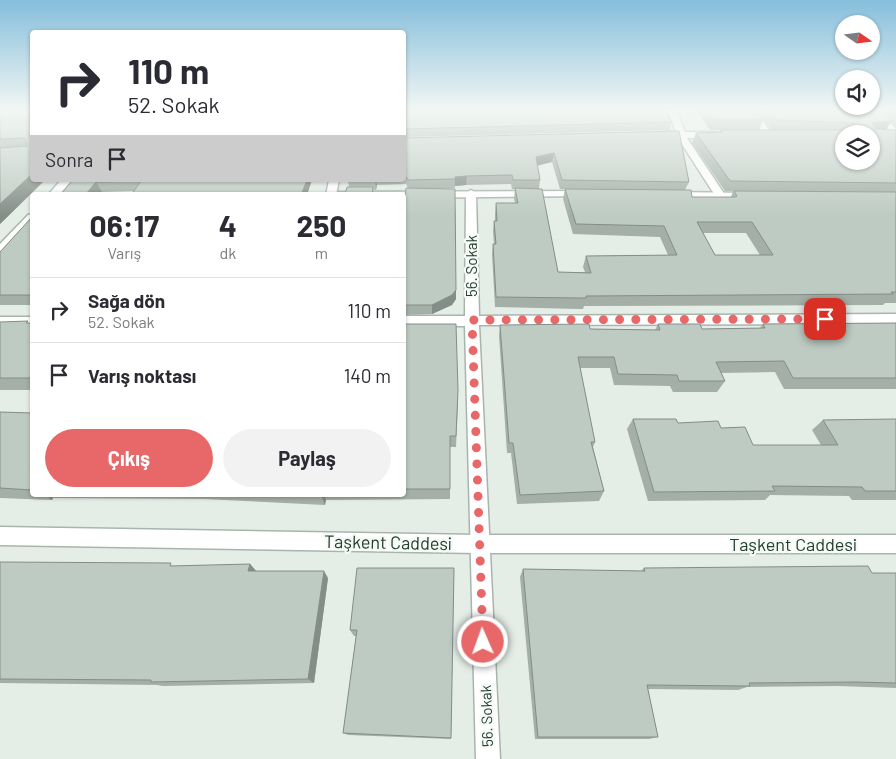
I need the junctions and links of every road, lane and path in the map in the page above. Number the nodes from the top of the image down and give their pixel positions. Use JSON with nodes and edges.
{"nodes":[{"id":1,"x":689,"y":145,"type":"edge"},
{"id":2,"x":65,"y":182,"type":"edge"},
{"id":3,"x":56,"y":192,"type":"edge"},
{"id":4,"x":471,"y":193,"type":"junction"},
{"id":5,"x":406,"y":194,"type":"edge"},
{"id":6,"x":590,"y":194,"type":"edge"},
{"id":7,"x":660,"y":195,"type":"edge"},
{"id":8,"x":720,"y":195,"type":"junction"},
{"id":9,"x":758,"y":196,"type":"edge"},
{"id":10,"x":30,"y":219,"type":"edge"},
{"id":11,"x":0,"y":251,"type":"edge"},
{"id":12,"x":896,"y":319,"type":"edge"},
{"id":13,"x":472,"y":320,"type":"junction"},
{"id":14,"x":406,"y":321,"type":"edge"},
{"id":15,"x":0,"y":322,"type":"edge"},
{"id":16,"x":30,"y":322,"type":"edge"},
{"id":17,"x":0,"y":536,"type":"edge"},
{"id":18,"x":478,"y":544,"type":"junction"},
{"id":19,"x":896,"y":544,"type":"edge"},
{"id":20,"x":488,"y":759,"type":"edge"}],
"edges":[{"from":1,"to":8,"type":"street"},
{"from":2,"to":3,"type":"street"},
{"from":4,"to":5,"type":"street"},
{"from":4,"to":6,"type":"street"},
{"from":4,"to":13,"type":"street","name":"56. Sokak"},
{"from":7,"to":8,"type":"street"},
{"from":8,"to":9,"type":"street"},
{"from":10,"to":11,"type":"street"},
{"from":12,"to":13,"type":"street"},
{"from":13,"to":14,"type":"street"},
{"from":13,"to":18,"type":"street","name":"56. Sokak"},
{"from":15,"to":16,"type":"street"},
{"from":17,"to":18,"type":"street","name":"Taşkent Caddesi"},
{"from":18,"to":19,"type":"street","name":"Taşkent Caddesi"},
{"from":18,"to":20,"type":"street","name":"56. Sokak"}]}
